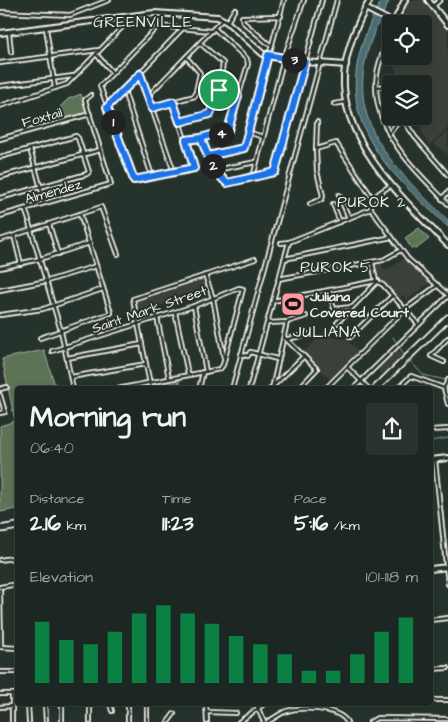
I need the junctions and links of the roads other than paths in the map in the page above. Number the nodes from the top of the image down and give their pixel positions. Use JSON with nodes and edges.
{"nodes":[{"id":1,"x":109,"y":0,"type":"edge"},
{"id":2,"x":284,"y":0,"type":"edge"},
{"id":3,"x":304,"y":0,"type":"edge"},
{"id":4,"x":322,"y":0,"type":"edge"},
{"id":5,"x":337,"y":0,"type":"edge"},
{"id":6,"x":370,"y":0,"type":"edge"},
{"id":7,"x":405,"y":0,"type":"edge"},
{"id":8,"x":428,"y":0,"type":"edge"},
{"id":9,"x":440,"y":0,"type":"edge"},
{"id":10,"x":433,"y":6,"type":"junction"},
{"id":11,"x":366,"y":8,"type":"junction"},
{"id":12,"x":235,"y":9,"type":"dead end"},
{"id":13,"x":0,"y":12,"type":"edge"},
{"id":14,"x":70,"y":15,"type":"junction"},
{"id":15,"x":134,"y":15,"type":"junction"},
{"id":16,"x":398,"y":15,"type":"edge"},
{"id":17,"x":281,"y":16,"type":"junction"},
{"id":18,"x":382,"y":16,"type":"edge"},
{"id":19,"x":223,"y":19,"type":"junction"},
{"id":20,"x":227,"y":22,"type":"junction"},
{"id":21,"x":447,"y":22,"type":"edge"},
{"id":22,"x":72,"y":24,"type":"junction"},
{"id":23,"x":46,"y":27,"type":"junction"},
{"id":24,"x":184,"y":27,"type":"junction"},
{"id":25,"x":213,"y":29,"type":"junction"},
{"id":26,"x":9,"y":32,"type":"junction"},
{"id":27,"x":0,"y":34,"type":"edge"},
{"id":28,"x":200,"y":43,"type":"junction"},
{"id":29,"x":270,"y":45,"type":"junction"},
{"id":30,"x":100,"y":50,"type":"junction"},
{"id":31,"x":10,"y":52,"type":"dead end"},
{"id":32,"x":96,"y":54,"type":"junction"},
{"id":33,"x":50,"y":55,"type":"junction"},
{"id":34,"x":268,"y":55,"type":"junction"},
{"id":35,"x":382,"y":55,"type":"edge"},
{"id":36,"x":186,"y":57,"type":"junction"},
{"id":37,"x":284,"y":58,"type":"junction"},
{"id":38,"x":0,"y":62,"type":"edge"},
{"id":39,"x":305,"y":62,"type":"junction"},
{"id":40,"x":320,"y":63,"type":"junction"},
{"id":41,"x":346,"y":65,"type":"junction"},
{"id":42,"x":112,"y":72,"type":"junction"},
{"id":43,"x":140,"y":74,"type":"junction"},
{"id":44,"x":75,"y":76,"type":"junction"},
{"id":45,"x":54,"y":79,"type":"junction"},
{"id":46,"x":0,"y":86,"type":"edge"},
{"id":47,"x":382,"y":86,"type":"edge"},
{"id":48,"x":376,"y":87,"type":"junction"},
{"id":49,"x":55,"y":88,"type":"junction"},
{"id":50,"x":219,"y":90,"type":"junction"},
{"id":51,"x":124,"y":91,"type":"junction"},
{"id":52,"x":91,"y":95,"type":"dead end"},
{"id":53,"x":148,"y":96,"type":"junction"},
{"id":54,"x":238,"y":96,"type":"junction"},
{"id":55,"x":173,"y":102,"type":"junction"},
{"id":56,"x":347,"y":102,"type":"junction"},
{"id":57,"x":334,"y":104,"type":"dead end"},
{"id":58,"x":0,"y":106,"type":"edge"},
{"id":59,"x":107,"y":107,"type":"junction"},
{"id":60,"x":152,"y":108,"type":"junction"},
{"id":61,"x":90,"y":114,"type":"junction"},
{"id":62,"x":180,"y":122,"type":"junction"},
{"id":63,"x":317,"y":122,"type":"dead end"},
{"id":64,"x":396,"y":125,"type":"edge"},
{"id":65,"x":407,"y":125,"type":"edge"},
{"id":66,"x":248,"y":132,"type":"junction"},
{"id":67,"x":389,"y":134,"type":"junction"},
{"id":68,"x":263,"y":137,"type":"junction"},
{"id":69,"x":201,"y":138,"type":"junction"},
{"id":70,"x":0,"y":139,"type":"edge"},
{"id":71,"x":186,"y":140,"type":"junction"},
{"id":72,"x":30,"y":149,"type":"junction"},
{"id":73,"x":316,"y":149,"type":"junction"},
{"id":74,"x":100,"y":150,"type":"junction"},
{"id":75,"x":84,"y":154,"type":"junction"},
{"id":76,"x":0,"y":156,"type":"edge"},
{"id":77,"x":208,"y":156,"type":"junction"},
{"id":78,"x":256,"y":162,"type":"junction"},
{"id":79,"x":36,"y":168,"type":"junction"},
{"id":80,"x":215,"y":170,"type":"junction"},
{"id":81,"x":174,"y":172,"type":"junction"},
{"id":82,"x":448,"y":175,"type":"edge"},
{"id":83,"x":152,"y":176,"type":"junction"},
{"id":84,"x":0,"y":177,"type":"edge"},
{"id":85,"x":253,"y":177,"type":"junction"},
{"id":86,"x":390,"y":186,"type":"junction"},
{"id":87,"x":41,"y":187,"type":"junction"},
{"id":88,"x":448,"y":192,"type":"edge"},
{"id":89,"x":339,"y":195,"type":"dead end"},
{"id":90,"x":0,"y":198,"type":"edge"},
{"id":91,"x":442,"y":198,"type":"junction"},
{"id":92,"x":373,"y":199,"type":"junction"},
{"id":93,"x":45,"y":203,"type":"junction"},
{"id":94,"x":310,"y":204,"type":"dead end"},
{"id":95,"x":333,"y":204,"type":"dead end"},
{"id":96,"x":448,"y":204,"type":"edge"},
{"id":97,"x":26,"y":209,"type":"junction"},
{"id":98,"x":371,"y":209,"type":"junction"},
{"id":99,"x":80,"y":214,"type":"junction"},
{"id":100,"x":0,"y":216,"type":"edge"},
{"id":101,"x":349,"y":218,"type":"junction"},
{"id":102,"x":340,"y":222,"type":"junction"},
{"id":103,"x":50,"y":224,"type":"junction"},
{"id":104,"x":32,"y":231,"type":"junction"},
{"id":105,"x":14,"y":236,"type":"junction"},
{"id":106,"x":392,"y":238,"type":"junction"},
{"id":107,"x":0,"y":240,"type":"edge"},
{"id":108,"x":289,"y":242,"type":"junction"},
{"id":109,"x":90,"y":243,"type":"junction"},
{"id":110,"x":281,"y":243,"type":"dead end"},
{"id":111,"x":448,"y":245,"type":"edge"},
{"id":112,"x":401,"y":250,"type":"junction"},
{"id":113,"x":58,"y":254,"type":"junction"},
{"id":114,"x":118,"y":254,"type":"dead end"},
{"id":115,"x":256,"y":259,"type":"dead end"},
{"id":116,"x":284,"y":259,"type":"junction"},
{"id":117,"x":40,"y":260,"type":"junction"},
{"id":118,"x":372,"y":262,"type":"junction"},
{"id":119,"x":21,"y":264,"type":"junction"},
{"id":120,"x":96,"y":266,"type":"junction"},
{"id":121,"x":0,"y":268,"type":"edge"},
{"id":122,"x":205,"y":275,"type":"junction"},
{"id":123,"x":278,"y":279,"type":"junction"},
{"id":124,"x":377,"y":281,"type":"junction"},
{"id":125,"x":47,"y":282,"type":"junction"},
{"id":126,"x":438,"y":285,"type":"junction"},
{"id":127,"x":103,"y":289,"type":"junction"},
{"id":128,"x":0,"y":290,"type":"edge"},
{"id":129,"x":329,"y":290,"type":"junction"},
{"id":130,"x":448,"y":295,"type":"edge"},
{"id":131,"x":392,"y":296,"type":"junction"},
{"id":132,"x":213,"y":298,"type":"junction"},
{"id":133,"x":273,"y":301,"type":"junction"},
{"id":134,"x":53,"y":305,"type":"junction"},
{"id":135,"x":194,"y":306,"type":"junction"},
{"id":136,"x":353,"y":307,"type":"junction"},
{"id":137,"x":404,"y":310,"type":"junction"},
{"id":138,"x":174,"y":312,"type":"junction"},
{"id":139,"x":0,"y":315,"type":"edge"},
{"id":140,"x":306,"y":316,"type":"dead end"},
{"id":141,"x":158,"y":317,"type":"junction"},
{"id":142,"x":448,"y":318,"type":"edge"},
{"id":143,"x":287,"y":322,"type":"junction"},
{"id":144,"x":139,"y":323,"type":"junction"},
{"id":145,"x":268,"y":323,"type":"junction"},
{"id":146,"x":338,"y":323,"type":"dead end"},
{"id":147,"x":418,"y":324,"type":"junction"},
{"id":148,"x":61,"y":331,"type":"junction"},
{"id":149,"x":308,"y":334,"type":"dead end"},
{"id":150,"x":284,"y":337,"type":"junction"},
{"id":151,"x":350,"y":337,"type":"dead end"},
{"id":152,"x":40,"y":338,"type":"dead end"},
{"id":153,"x":448,"y":338,"type":"edge"},
{"id":154,"x":288,"y":340,"type":"junction"},
{"id":155,"x":143,"y":344,"type":"junction"},
{"id":156,"x":65,"y":347,"type":"junction"},
{"id":157,"x":52,"y":351,"type":"dead end"},
{"id":158,"x":241,"y":354,"type":"junction"},
{"id":159,"x":258,"y":354,"type":"junction"},
{"id":160,"x":304,"y":356,"type":"junction"},
{"id":161,"x":68,"y":358,"type":"junction"},
{"id":162,"x":224,"y":359,"type":"junction"},
{"id":163,"x":277,"y":359,"type":"junction"},
{"id":164,"x":444,"y":362,"type":"dead end"},
{"id":165,"x":146,"y":364,"type":"junction"},
{"id":166,"x":347,"y":367,"type":"junction"},
{"id":167,"x":205,"y":372,"type":"junction"},
{"id":168,"x":188,"y":374,"type":"junction"},
{"id":169,"x":71,"y":377,"type":"junction"},
{"id":170,"x":169,"y":378,"type":"junction"},
{"id":171,"x":448,"y":381,"type":"edge"},
{"id":172,"x":150,"y":382,"type":"junction"},
{"id":173,"x":361,"y":382,"type":"junction"},
{"id":174,"x":72,"y":386,"type":"edge"},
{"id":175,"x":135,"y":386,"type":"edge"},
{"id":176,"x":151,"y":386,"type":"edge"},
{"id":177,"x":200,"y":386,"type":"edge"},
{"id":178,"x":233,"y":386,"type":"edge"},
{"id":179,"x":250,"y":386,"type":"edge"},
{"id":180,"x":271,"y":386,"type":"edge"},
{"id":181,"x":273,"y":386,"type":"edge"},
{"id":182,"x":301,"y":386,"type":"edge"},
{"id":183,"x":328,"y":386,"type":"edge"},
{"id":184,"x":356,"y":386,"type":"edge"},
{"id":185,"x":365,"y":386,"type":"edge"},
{"id":186,"x":378,"y":386,"type":"edge"},
{"id":187,"x":400,"y":386,"type":"edge"},
{"id":188,"x":7,"y":387,"type":"dead end"},
{"id":189,"x":444,"y":388,"type":"junction"},
{"id":190,"x":0,"y":389,"type":"edge"},
{"id":191,"x":0,"y":394,"type":"edge"},
{"id":192,"x":448,"y":404,"type":"edge"},
{"id":193,"x":0,"y":413,"type":"edge"},
{"id":194,"x":448,"y":429,"type":"edge"},
{"id":195,"x":433,"y":430,"type":"edge"},
{"id":196,"x":448,"y":458,"type":"edge"},
{"id":197,"x":433,"y":460,"type":"edge"},
{"id":198,"x":433,"y":467,"type":"edge"},
{"id":199,"x":15,"y":528,"type":"edge"},
{"id":200,"x":0,"y":531,"type":"edge"},
{"id":201,"x":15,"y":558,"type":"edge"},
{"id":202,"x":0,"y":560,"type":"edge"},
{"id":203,"x":447,"y":567,"type":"edge"},
{"id":204,"x":433,"y":569,"type":"edge"},
{"id":205,"x":448,"y":584,"type":"edge"},
{"id":206,"x":15,"y":585,"type":"edge"},
{"id":207,"x":0,"y":588,"type":"edge"},
{"id":208,"x":448,"y":618,"type":"edge"},
{"id":209,"x":433,"y":620,"type":"edge"},
{"id":210,"x":0,"y":647,"type":"edge"},
{"id":211,"x":15,"y":648,"type":"edge"},
{"id":212,"x":448,"y":668,"type":"edge"},
{"id":213,"x":433,"y":669,"type":"edge"},
{"id":214,"x":0,"y":672,"type":"edge"},
{"id":215,"x":15,"y":672,"type":"edge"},
{"id":216,"x":0,"y":694,"type":"edge"},
{"id":217,"x":12,"y":694,"type":"joint"},
{"id":218,"x":433,"y":700,"type":"edge"},
{"id":219,"x":448,"y":700,"type":"edge"},
{"id":220,"x":12,"y":706,"type":"junction"},
{"id":221,"x":28,"y":706,"type":"edge"},
{"id":222,"x":45,"y":706,"type":"edge"},
{"id":223,"x":62,"y":706,"type":"edge"},
{"id":224,"x":90,"y":706,"type":"edge"},
{"id":225,"x":111,"y":706,"type":"edge"},
{"id":226,"x":128,"y":706,"type":"edge"},
{"id":227,"x":148,"y":706,"type":"edge"},
{"id":228,"x":206,"y":706,"type":"edge"},
{"id":229,"x":256,"y":706,"type":"edge"},
{"id":230,"x":0,"y":707,"type":"edge"},
{"id":231,"x":112,"y":711,"type":"dead end"},
{"id":232,"x":207,"y":712,"type":"junction"},
{"id":233,"x":236,"y":713,"type":"dead end"},
{"id":234,"x":174,"y":714,"type":"dead end"},
{"id":235,"x":448,"y":719,"type":"edge"},
{"id":236,"x":428,"y":720,"type":"edge"},
{"id":237,"x":12,"y":722,"type":"edge"},
{"id":238,"x":29,"y":722,"type":"edge"},
{"id":239,"x":46,"y":722,"type":"edge"},
{"id":240,"x":62,"y":722,"type":"edge"},
{"id":241,"x":90,"y":722,"type":"edge"},
{"id":242,"x":128,"y":722,"type":"edge"},
{"id":243,"x":147,"y":722,"type":"edge"},
{"id":244,"x":168,"y":722,"type":"edge"},
{"id":245,"x":207,"y":722,"type":"edge"},
{"id":246,"x":239,"y":722,"type":"edge"},
{"id":247,"x":266,"y":722,"type":"edge"},
{"id":248,"x":347,"y":722,"type":"edge"},
{"id":249,"x":370,"y":722,"type":"edge"}],
"edges":[{"from":1,"to":14,"type":"street"},
{"from":2,"to":17,"type":"street"},
{"from":3,"to":37,"type":"street"},
{"from":4,"to":39,"type":"street"},
{"from":5,"to":40,"type":"street"},
{"from":6,"to":11,"type":"street"},
{"from":7,"to":16,"type":"street"},
{"from":8,"to":10,"type":"street"},
{"from":9,"to":10,"type":"street"},
{"from":10,"to":21,"type":"street"},
{"from":11,"to":18,"type":"street"},
{"from":11,"to":41,"type":"street"},
{"from":12,"to":20,"type":"street"},
{"from":13,"to":14,"type":"street"},
{"from":14,"to":22,"type":"street"},
{"from":15,"to":19,"type":"street"},
{"from":15,"to":22,"type":"street"},
{"from":15,"to":30,"type":"street"},
{"from":17,"to":29,"type":"street"},
{"from":17,"to":29,"type":"street"},
{"from":19,"to":20,"type":"street"},
{"from":19,"to":25,"type":"street"},
{"from":20,"to":34,"type":"street"},
{"from":22,"to":23,"type":"street"},
{"from":23,"to":26,"type":"street"},
{"from":23,"to":33,"type":"street"},
{"from":24,"to":25,"type":"street"},
{"from":24,"to":42,"type":"street"},
{"from":24,"to":43,"type":"street"},
{"from":25,"to":28,"type":"street"},
{"from":25,"to":54,"type":"street"},
{"from":26,"to":27,"type":"street"},
{"from":26,"to":31,"type":"street"},
{"from":28,"to":36,"type":"street"},
{"from":28,"to":50,"type":"street"},
{"from":29,"to":34,"type":"street"},
{"from":30,"to":32,"type":"street"},
{"from":30,"to":33,"type":"street"},
{"from":32,"to":42,"type":"street"},
{"from":32,"to":44,"type":"street"},
{"from":33,"to":38,"type":"street"},
{"from":33,"to":45,"type":"street"},
{"from":34,"to":37,"type":"street"},
{"from":34,"to":66,"type":"street"},
{"from":35,"to":48,"type":"street"},
{"from":36,"to":53,"type":"street"},
{"from":36,"to":55,"type":"street"},
{"from":37,"to":39,"type":"street"},
{"from":37,"to":68,"type":"street"},
{"from":39,"to":40,"type":"street"},
{"from":39,"to":85,"type":"street"},
{"from":40,"to":41,"type":"street"},
{"from":40,"to":158,"type":"street"},
{"from":41,"to":56,"type":"street"},
{"from":42,"to":59,"type":"street"},
{"from":43,"to":51,"type":"street"},
{"from":43,"to":53,"type":"street"},
{"from":44,"to":45,"type":"street"},
{"from":44,"to":49,"type":"street"},
{"from":45,"to":46,"type":"street"},
{"from":45,"to":49,"type":"street"},
{"from":47,"to":48,"type":"street"},
{"from":48,"to":67,"type":"street"},
{"from":49,"to":58,"type":"street"},
{"from":50,"to":54,"type":"street"},
{"from":50,"to":62,"type":"street"},
{"from":51,"to":59,"type":"street"},
{"from":51,"to":83,"type":"street"},
{"from":52,"to":61,"type":"street"},
{"from":53,"to":60,"type":"street"},
{"from":54,"to":69,"type":"street"},
{"from":55,"to":60,"type":"street"},
{"from":55,"to":62,"type":"street"},
{"from":56,"to":57,"type":"street"},
{"from":56,"to":86,"type":"street"},
{"from":59,"to":83,"type":"street"},
{"from":60,"to":81,"type":"street"},
{"from":61,"to":70,"type":"street","name":"Foxtail"},
{"from":61,"to":74,"type":"street"},
{"from":62,"to":71,"type":"street"},
{"from":63,"to":73,"type":"street"},
{"from":64,"to":67,"type":"street"},
{"from":65,"to":82,"type":"street"},
{"from":66,"to":68,"type":"street"},
{"from":66,"to":77,"type":"street"},
{"from":67,"to":91,"type":"street"},
{"from":68,"to":78,"type":"street"},
{"from":69,"to":71,"type":"street"},
{"from":69,"to":77,"type":"street"},
{"from":71,"to":81,"type":"street"},
{"from":72,"to":75,"type":"street"},
{"from":72,"to":76,"type":"street"},
{"from":72,"to":79,"type":"street"},
{"from":73,"to":92,"type":"street"},
{"from":73,"to":94,"type":"street"},
{"from":74,"to":75,"type":"street"},
{"from":74,"to":93,"type":"street","name":"Almendez"},
{"from":75,"to":79,"type":"street"},
{"from":75,"to":87,"type":"street"},
{"from":77,"to":80,"type":"street"},
{"from":78,"to":80,"type":"street"},
{"from":78,"to":85,"type":"street"},
{"from":79,"to":84,"type":"street"},
{"from":79,"to":87,"type":"street"},
{"from":80,"to":85,"type":"street"},
{"from":81,"to":83,"type":"street"},
{"from":86,"to":92,"type":"street"},
{"from":86,"to":111,"type":"street"},
{"from":87,"to":90,"type":"street"},
{"from":87,"to":93,"type":"street"},
{"from":88,"to":91,"type":"street"},
{"from":89,"to":101,"type":"street"},
{"from":91,"to":96,"type":"street"},
{"from":92,"to":98,"type":"street"},
{"from":93,"to":97,"type":"street","name":"Almendez"},
{"from":95,"to":102,"type":"street"},
{"from":97,"to":100,"type":"street","name":"Almendez"},
{"from":97,"to":104,"type":"street"},
{"from":98,"to":101,"type":"street"},
{"from":98,"to":106,"type":"street"},
{"from":99,"to":103,"type":"street"},
{"from":99,"to":109,"type":"street"},
{"from":99,"to":114,"type":"street"},
{"from":101,"to":102,"type":"street"},
{"from":102,"to":108,"type":"street"},
{"from":103,"to":104,"type":"street"},
{"from":103,"to":113,"type":"street"},
{"from":104,"to":105,"type":"street"},
{"from":104,"to":117,"type":"street"},
{"from":105,"to":107,"type":"street"},
{"from":105,"to":119,"type":"street"},
{"from":106,"to":112,"type":"street"},
{"from":106,"to":116,"type":"street"},
{"from":108,"to":110,"type":"street"},
{"from":108,"to":116,"type":"street"},
{"from":109,"to":113,"type":"street"},
{"from":109,"to":120,"type":"street"},
{"from":112,"to":118,"type":"street"},
{"from":112,"to":126,"type":"street"},
{"from":113,"to":117,"type":"street"},
{"from":115,"to":122,"type":"street"},
{"from":116,"to":123,"type":"street"},
{"from":117,"to":119,"type":"street"},
{"from":117,"to":125,"type":"street"},
{"from":118,"to":123,"type":"street"},
{"from":118,"to":124,"type":"street"},
{"from":119,"to":121,"type":"street"},
{"from":120,"to":125,"type":"street"},
{"from":120,"to":127,"type":"street"},
{"from":122,"to":132,"type":"street"},
{"from":122,"to":144,"type":"street"},
{"from":123,"to":133,"type":"street"},
{"from":124,"to":129,"type":"street"},
{"from":124,"to":131,"type":"street"},
{"from":124,"to":136,"type":"street"},
{"from":125,"to":128,"type":"street"},
{"from":125,"to":134,"type":"street"},
{"from":126,"to":130,"type":"street"},
{"from":126,"to":137,"type":"street"},
{"from":127,"to":134,"type":"street"},
{"from":127,"to":148,"type":"street"},
{"from":129,"to":133,"type":"street"},
{"from":129,"to":136,"type":"street"},
{"from":130,"to":147,"type":"street"},
{"from":131,"to":137,"type":"street"},
{"from":131,"to":151,"type":"street"},
{"from":132,"to":135,"type":"street","name":"Saint Mark Street"},
{"from":132,"to":162,"type":"street"},
{"from":132,"to":162,"type":"street","name":"Saint Mark Street"},
{"from":133,"to":145,"type":"street"},
{"from":134,"to":139,"type":"street"},
{"from":134,"to":148,"type":"street"},
{"from":135,"to":138,"type":"street","name":"Saint Mark Street"},
{"from":135,"to":167,"type":"street"},
{"from":136,"to":146,"type":"street"},
{"from":137,"to":147,"type":"street"},
{"from":137,"to":166,"type":"street"},
{"from":138,"to":141,"type":"street","name":"Saint Mark Street"},
{"from":138,"to":168,"type":"street"},
{"from":140,"to":143,"type":"street"},
{"from":141,"to":144,"type":"street","name":"Saint Mark Street"},
{"from":141,"to":170,"type":"street"},
{"from":142,"to":186,"type":"highway"},
{"from":143,"to":145,"type":"street"},
{"from":143,"to":150,"type":"street"},
{"from":144,"to":155,"type":"street"},
{"from":144,"to":156,"type":"street","name":"Saint Mark Street"},
{"from":145,"to":159,"type":"street"},
{"from":147,"to":173,"type":"street"},
{"from":148,"to":152,"type":"street"},
{"from":148,"to":156,"type":"street"},
{"from":149,"to":154,"type":"street"},
{"from":150,"to":154,"type":"street"},
{"from":150,"to":163,"type":"street"},
{"from":153,"to":164,"type":"street"},
{"from":154,"to":160,"type":"street"},
{"from":155,"to":161,"type":"street"},
{"from":155,"to":165,"type":"street"},
{"from":156,"to":157,"type":"street","name":"Saint Mark Street"},
{"from":156,"to":161,"type":"street"},
{"from":158,"to":159,"type":"street"},
{"from":158,"to":178,"type":"street"},
{"from":159,"to":163,"type":"street"},
{"from":159,"to":179,"type":"street"},
{"from":160,"to":181,"type":"street"},
{"from":160,"to":182,"type":"street"},
{"from":161,"to":169,"type":"street"},
{"from":162,"to":167,"type":"street"},
{"from":163,"to":180,"type":"street"},
{"from":165,"to":169,"type":"street"},
{"from":165,"to":172,"type":"street"},
{"from":166,"to":173,"type":"street"},
{"from":166,"to":183,"type":"street"},
{"from":167,"to":168,"type":"street"},
{"from":167,"to":177,"type":"street"},
{"from":168,"to":170,"type":"street"},
{"from":169,"to":174,"type":"street"},
{"from":170,"to":172,"type":"street"},
{"from":171,"to":189,"type":"street"},
{"from":172,"to":175,"type":"street"},
{"from":172,"to":176,"type":"street"},
{"from":173,"to":184,"type":"street"},
{"from":173,"to":185,"type":"street"},
{"from":187,"to":189,"type":"street"},
{"from":188,"to":190,"type":"street"},
{"from":189,"to":192,"type":"street"},
{"from":191,"to":193,"type":"street"},
{"from":194,"to":195,"type":"street"},
{"from":196,"to":197,"type":"street"},
{"from":198,"to":203,"type":"street"},
{"from":199,"to":200,"type":"highway"},
{"from":201,"to":202,"type":"street"},
{"from":203,"to":204,"type":"street"},
{"from":203,"to":205,"type":"street"},
{"from":206,"to":207,"type":"street"},
{"from":207,"to":210,"type":"street"},
{"from":208,"to":209,"type":"street"},
{"from":210,"to":211,"type":"street"},
{"from":212,"to":213,"type":"street"},
{"from":214,"to":215,"type":"street"},
{"from":216,"to":217,"type":"street"},
{"from":217,"to":220,"type":"street"},
{"from":218,"to":219,"type":"street"},
{"from":220,"to":230,"type":"street"},
{"from":220,"to":237,"type":"street"},
{"from":221,"to":238,"type":"street"},
{"from":222,"to":239,"type":"street"},
{"from":223,"to":240,"type":"street"},
{"from":224,"to":241,"type":"street"},
{"from":225,"to":231,"type":"street"},
{"from":226,"to":242,"type":"street"},
{"from":227,"to":243,"type":"street"},
{"from":228,"to":232,"type":"street"},
{"from":229,"to":246,"type":"street"},
{"from":229,"to":247,"type":"street"},
{"from":232,"to":233,"type":"street"},
{"from":232,"to":245,"type":"street"},
{"from":234,"to":244,"type":"street"},
{"from":235,"to":236,"type":"street"},
{"from":236,"to":249,"type":"street"},
{"from":247,"to":248,"type":"street"}]}
